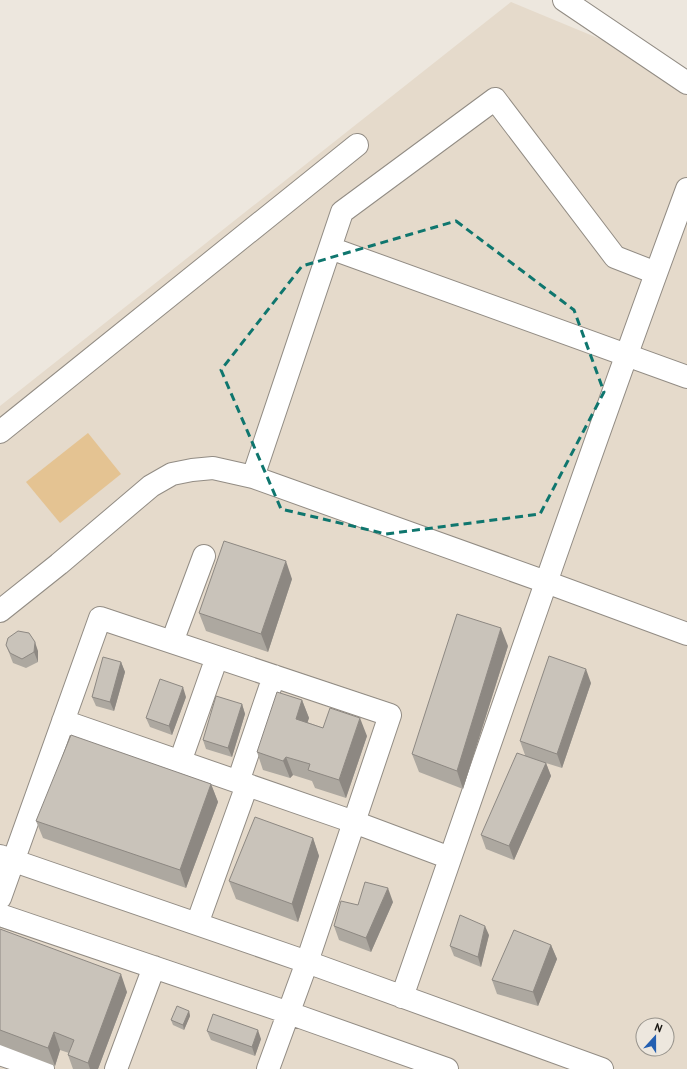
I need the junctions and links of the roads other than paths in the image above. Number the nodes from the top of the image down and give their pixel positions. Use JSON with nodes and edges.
{"nodes":[{"id":1,"x":564,"y":0,"type":"edge"},
{"id":2,"x":687,"y":83,"type":"edge"},
{"id":3,"x":356,"y":145,"type":"dead end"},
{"id":4,"x":687,"y":189,"type":"edge"},
{"id":5,"x":330,"y":248,"type":"junction"},
{"id":6,"x":656,"y":273,"type":"junction"},
{"id":7,"x":627,"y":355,"type":"junction"},
{"id":8,"x":687,"y":377,"type":"edge"},
{"id":9,"x":0,"y":432,"type":"edge"},
{"id":10,"x":254,"y":477,"type":"junction"},
{"id":11,"x":204,"y":556,"type":"dead end"},
{"id":12,"x":546,"y":582,"type":"junction"},
{"id":13,"x":0,"y":611,"type":"edge"},
{"id":14,"x":687,"y":634,"type":"edge"},
{"id":15,"x":172,"y":642,"type":"junction"},
{"id":16,"x":217,"y":657,"type":"junction"},
{"id":17,"x":274,"y":676,"type":"junction"},
{"id":18,"x":63,"y":721,"type":"junction"},
{"id":19,"x":180,"y":762,"type":"junction"},
{"id":20,"x":243,"y":783,"type":"junction"},
{"id":21,"x":354,"y":822,"type":"junction"},
{"id":22,"x":6,"y":858,"type":"edge"},
{"id":23,"x":450,"y":858,"type":"junction"},
{"id":24,"x":0,"y":898,"type":"edge"},
{"id":25,"x":0,"y":915,"type":"edge"},
{"id":26,"x":197,"y":924,"type":"junction"},
{"id":27,"x":307,"y":962,"type":"junction"},
{"id":28,"x":154,"y":967,"type":"junction"},
{"id":29,"x":402,"y":997,"type":"junction"},
{"id":30,"x":289,"y":1013,"type":"junction"},
{"id":31,"x":0,"y":1054,"type":"edge"},
{"id":32,"x":43,"y":1069,"type":"edge"},
{"id":33,"x":116,"y":1069,"type":"edge"},
{"id":34,"x":268,"y":1069,"type":"edge"},
{"id":35,"x":447,"y":1069,"type":"edge"},
{"id":36,"x":600,"y":1069,"type":"edge"}],
"edges":[{"from":1,"to":2,"type":"lane"},
{"from":3,"to":9,"type":"lane"},
{"from":4,"to":6,"type":"lane"},
{"from":5,"to":6,"type":"lane"},
{"from":5,"to":7,"type":"lane"},
{"from":5,"to":10,"type":"lane"},
{"from":6,"to":7,"type":"lane"},
{"from":7,"to":8,"type":"lane"},
{"from":7,"to":12,"type":"lane"},
{"from":10,"to":12,"type":"lane"},
{"from":10,"to":13,"type":"lane"},
{"from":11,"to":15,"type":"lane"},
{"from":12,"to":14,"type":"lane"},
{"from":12,"to":23,"type":"lane"},
{"from":15,"to":16,"type":"lane"},
{"from":15,"to":18,"type":"lane"},
{"from":16,"to":17,"type":"lane"},
{"from":16,"to":19,"type":"lane"},
{"from":17,"to":20,"type":"lane"},
{"from":17,"to":21,"type":"lane"},
{"from":18,"to":19,"type":"lane"},
{"from":18,"to":22,"type":"lane"},
{"from":19,"to":20,"type":"lane"},
{"from":20,"to":21,"type":"lane"},
{"from":20,"to":26,"type":"lane"},
{"from":21,"to":23,"type":"lane"},
{"from":21,"to":27,"type":"lane"},
{"from":22,"to":24,"type":"lane"},
{"from":22,"to":26,"type":"lane"},
{"from":23,"to":29,"type":"lane"},
{"from":25,"to":28,"type":"lane"},
{"from":26,"to":27,"type":"lane"},
{"from":27,"to":29,"type":"lane"},
{"from":27,"to":30,"type":"lane"},
{"from":28,"to":30,"type":"lane"},
{"from":28,"to":33,"type":"lane"},
{"from":29,"to":36,"type":"lane"},
{"from":30,"to":34,"type":"lane"},
{"from":30,"to":35,"type":"lane"},
{"from":31,"to":32,"type":"lane"}]}
